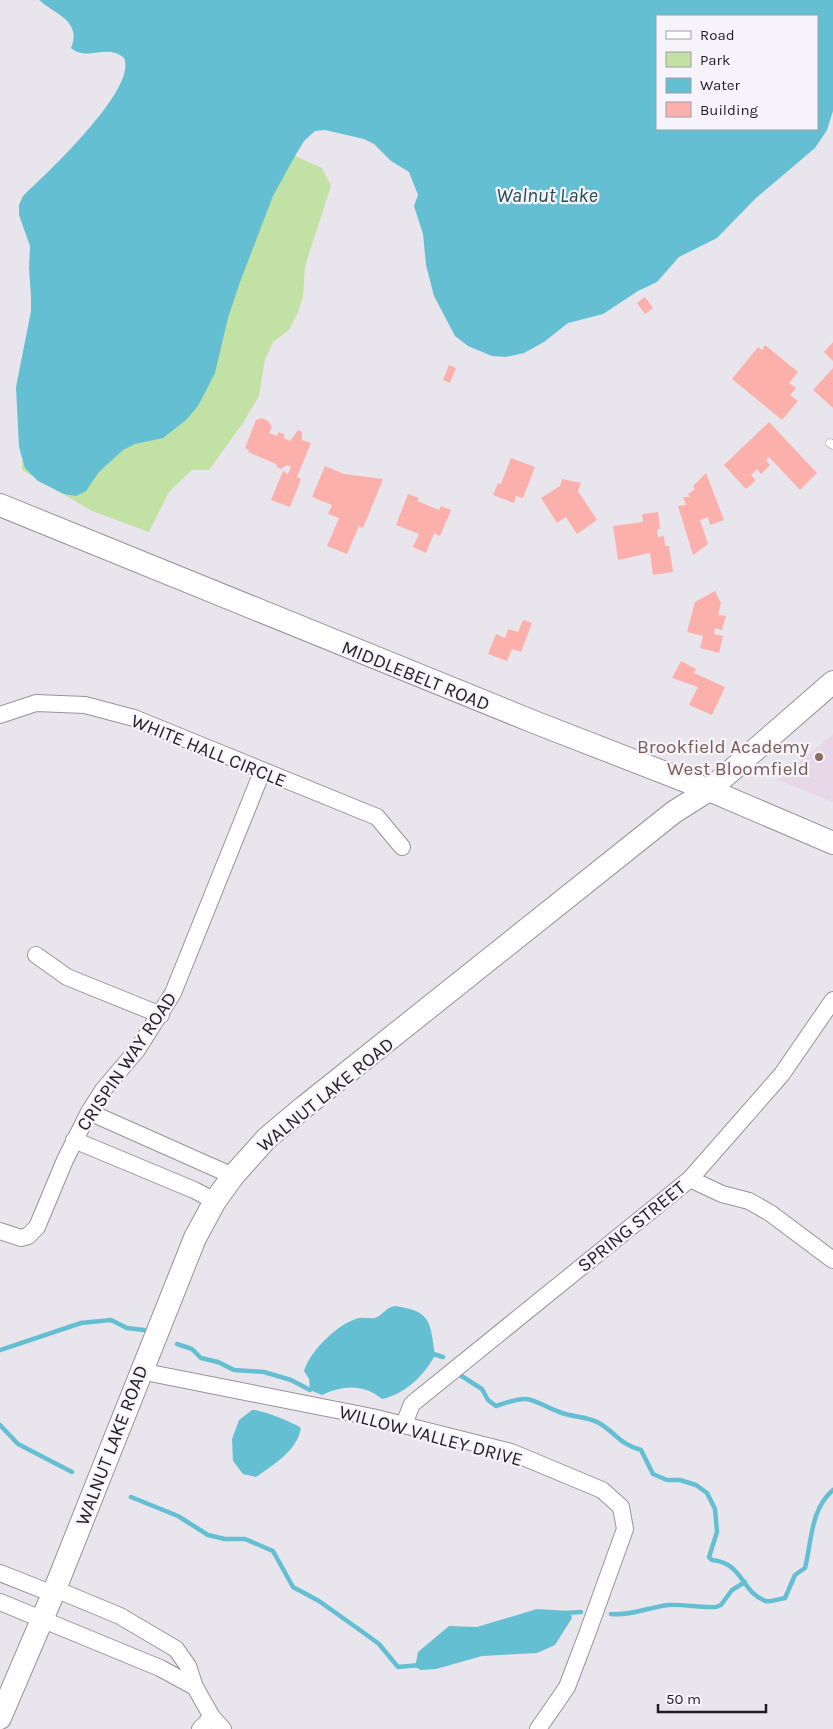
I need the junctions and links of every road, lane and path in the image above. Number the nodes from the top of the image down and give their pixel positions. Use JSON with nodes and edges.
{"nodes":[{"id":1,"x":0,"y":505,"type":"edge"},
{"id":2,"x":833,"y":682,"type":"edge"},
{"id":3,"x":0,"y":714,"type":"edge"},
{"id":4,"x":262,"y":772,"type":"junction"},
{"id":5,"x":709,"y":790,"type":"junction"},
{"id":6,"x":833,"y":844,"type":"edge"},
{"id":7,"x":402,"y":847,"type":"dead end"},
{"id":8,"x":36,"y":955,"type":"dead end"},
{"id":9,"x":833,"y":1000,"type":"edge"},
{"id":10,"x":161,"y":1015,"type":"junction"},
{"id":11,"x":89,"y":1112,"type":"junction"},
{"id":12,"x":74,"y":1140,"type":"junction"},
{"id":13,"x":233,"y":1176,"type":"junction"},
{"id":14,"x":690,"y":1179,"type":"junction"},
{"id":15,"x":215,"y":1201,"type":"junction"},
{"id":16,"x":0,"y":1231,"type":"edge"},
{"id":17,"x":833,"y":1260,"type":"edge"},
{"id":18,"x":140,"y":1372,"type":"junction"},
{"id":19,"x":404,"y":1424,"type":"junction"},
{"id":20,"x":0,"y":1573,"type":"edge"},
{"id":21,"x":54,"y":1592,"type":"junction"},
{"id":22,"x":0,"y":1602,"type":"edge"},
{"id":23,"x":40,"y":1619,"type":"junction"},
{"id":24,"x":195,"y":1688,"type":"junction"},
{"id":25,"x":0,"y":1718,"type":"edge"},
{"id":26,"x":218,"y":1723,"type":"edge"},
{"id":27,"x":200,"y":1729,"type":"edge"},
{"id":28,"x":538,"y":1729,"type":"edge"}],
"edges":[{"from":1,"to":5,"type":"street","name":"MIDDLEBELT ROAD"},
{"from":2,"to":5,"type":"street","name":"WALNUT LAKE ROAD"},
{"from":3,"to":4,"type":"street","name":"WHITE HALL CIRCLE"},
{"from":4,"to":7,"type":"street","name":"WHITE HALL CIRCLE"},
{"from":4,"to":10,"type":"street","name":"CRISPIN WAY ROAD"},
{"from":5,"to":6,"type":"street","name":"MIDDLEBELT ROAD"},
{"from":5,"to":13,"type":"street","name":"WALNUT LAKE ROAD"},
{"from":8,"to":10,"type":"street"},
{"from":9,"to":14,"type":"street","name":"SPRING STREET"},
{"from":10,"to":11,"type":"street","name":"CRISPIN WAY ROAD"},
{"from":11,"to":12,"type":"street","name":"CRISPIN WAY ROAD"},
{"from":11,"to":13,"type":"street"},
{"from":12,"to":15,"type":"street"},
{"from":12,"to":16,"type":"street","name":"CRISPIN WAY ROAD"},
{"from":13,"to":15,"type":"street","name":"WALNUT LAKE ROAD"},
{"from":14,"to":17,"type":"street"},
{"from":14,"to":19,"type":"street","name":"SPRING STREET"},
{"from":15,"to":18,"type":"street","name":"WALNUT LAKE ROAD"},
{"from":18,"to":19,"type":"street","name":"WILLOW VALLEY DRIVE"},
{"from":18,"to":21,"type":"street","name":"WALNUT LAKE ROAD"},
{"from":19,"to":28,"type":"street","name":"WILLOW VALLEY DRIVE"},
{"from":20,"to":21,"type":"street"},
{"from":21,"to":23,"type":"street","name":"WALNUT LAKE ROAD"},
{"from":21,"to":24,"type":"street"},
{"from":22,"to":23,"type":"street"},
{"from":23,"to":24,"type":"street"},
{"from":23,"to":25,"type":"street","name":"WALNUT LAKE ROAD"},
{"from":24,"to":26,"type":"street"},
{"from":26,"to":27,"type":"street"}]}
